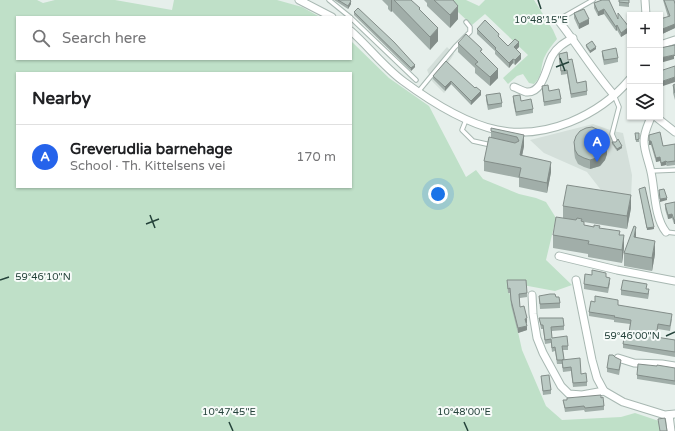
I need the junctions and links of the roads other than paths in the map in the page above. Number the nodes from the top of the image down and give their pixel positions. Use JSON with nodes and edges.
{"nodes":[{"id":1,"x":299,"y":0,"type":"edge"},
{"id":2,"x":329,"y":0,"type":"edge"},
{"id":3,"x":593,"y":0,"type":"edge"},
{"id":4,"x":645,"y":0,"type":"edge"},
{"id":5,"x":646,"y":12,"type":"edge"},
{"id":6,"x":330,"y":16,"type":"edge"},
{"id":7,"x":347,"y":16,"type":"edge"},
{"id":8,"x":352,"y":20,"type":"edge"},
{"id":9,"x":558,"y":20,"type":"joint"},
{"id":10,"x":466,"y":22,"type":"dead end"},
{"id":11,"x":352,"y":32,"type":"edge"},
{"id":12,"x":573,"y":38,"type":"junction"},
{"id":13,"x":675,"y":40,"type":"edge"},
{"id":14,"x":663,"y":44,"type":"edge"},
{"id":15,"x":387,"y":53,"type":"junction"},
{"id":16,"x":380,"y":60,"type":"junction"},
{"id":17,"x":416,"y":80,"type":"dead end"},
{"id":18,"x":627,"y":84,"type":"edge"},
{"id":19,"x":514,"y":87,"type":"dead end"},
{"id":20,"x":418,"y":92,"type":"junction"},
{"id":21,"x":614,"y":95,"type":"junction"},
{"id":22,"x":466,"y":119,"type":"junction"},
{"id":23,"x":650,"y":120,"type":"edge"},
{"id":24,"x":660,"y":120,"type":"edge"},
{"id":25,"x":675,"y":132,"type":"edge"},
{"id":26,"x":615,"y":141,"type":"edge"},
{"id":27,"x":498,"y":147,"type":"edge"},
{"id":28,"x":675,"y":170,"type":"edge"},
{"id":29,"x":651,"y":172,"type":"junction"},
{"id":30,"x":666,"y":232,"type":"joint"},
{"id":31,"x":675,"y":233,"type":"edge"},
{"id":32,"x":559,"y":256,"type":"dead end"},
{"id":33,"x":576,"y":280,"type":"dead end"},
{"id":34,"x":675,"y":281,"type":"edge"},
{"id":35,"x":532,"y":295,"type":"dead end"},
{"id":36,"x":618,"y":358,"type":"edge"},
{"id":37,"x":675,"y":366,"type":"edge"},
{"id":38,"x":604,"y":391,"type":"junction"},
{"id":39,"x":672,"y":415,"type":"edge"},
{"id":40,"x":671,"y":431,"type":"edge"}],
"edges":[{"from":1,"to":6,"type":"street"},
{"from":2,"to":7,"type":"lane"},
{"from":3,"to":9,"type":"lane"},
{"from":4,"to":5,"type":"street"},
{"from":8,"to":15,"type":"lane"},
{"from":9,"to":12,"type":"street"},
{"from":10,"to":20,"type":"lane"},
{"from":11,"to":16,"type":"street"},
{"from":12,"to":19,"type":"street"},
{"from":12,"to":21,"type":"street"},
{"from":13,"to":14,"type":"street"},
{"from":15,"to":16,"type":"lane"},
{"from":15,"to":17,"type":"lane"},
{"from":16,"to":20,"type":"street"},
{"from":18,"to":21,"type":"street"},
{"from":20,"to":22,"type":"street"},
{"from":21,"to":22,"type":"street"},
{"from":21,"to":26,"type":"lane"},
{"from":22,"to":27,"type":"lane"},
{"from":23,"to":29,"type":"street"},
{"from":24,"to":25,"type":"street"},
{"from":28,"to":29,"type":"lane"},
{"from":29,"to":30,"type":"street"},
{"from":30,"to":31,"type":"lane"},
{"from":32,"to":34,"type":"street"},
{"from":33,"to":38,"type":"street"},
{"from":35,"to":38,"type":"street"},
{"from":36,"to":37,"type":"street"},
{"from":38,"to":39,"type":"street"},
{"from":39,"to":40,"type":"street"}]}
